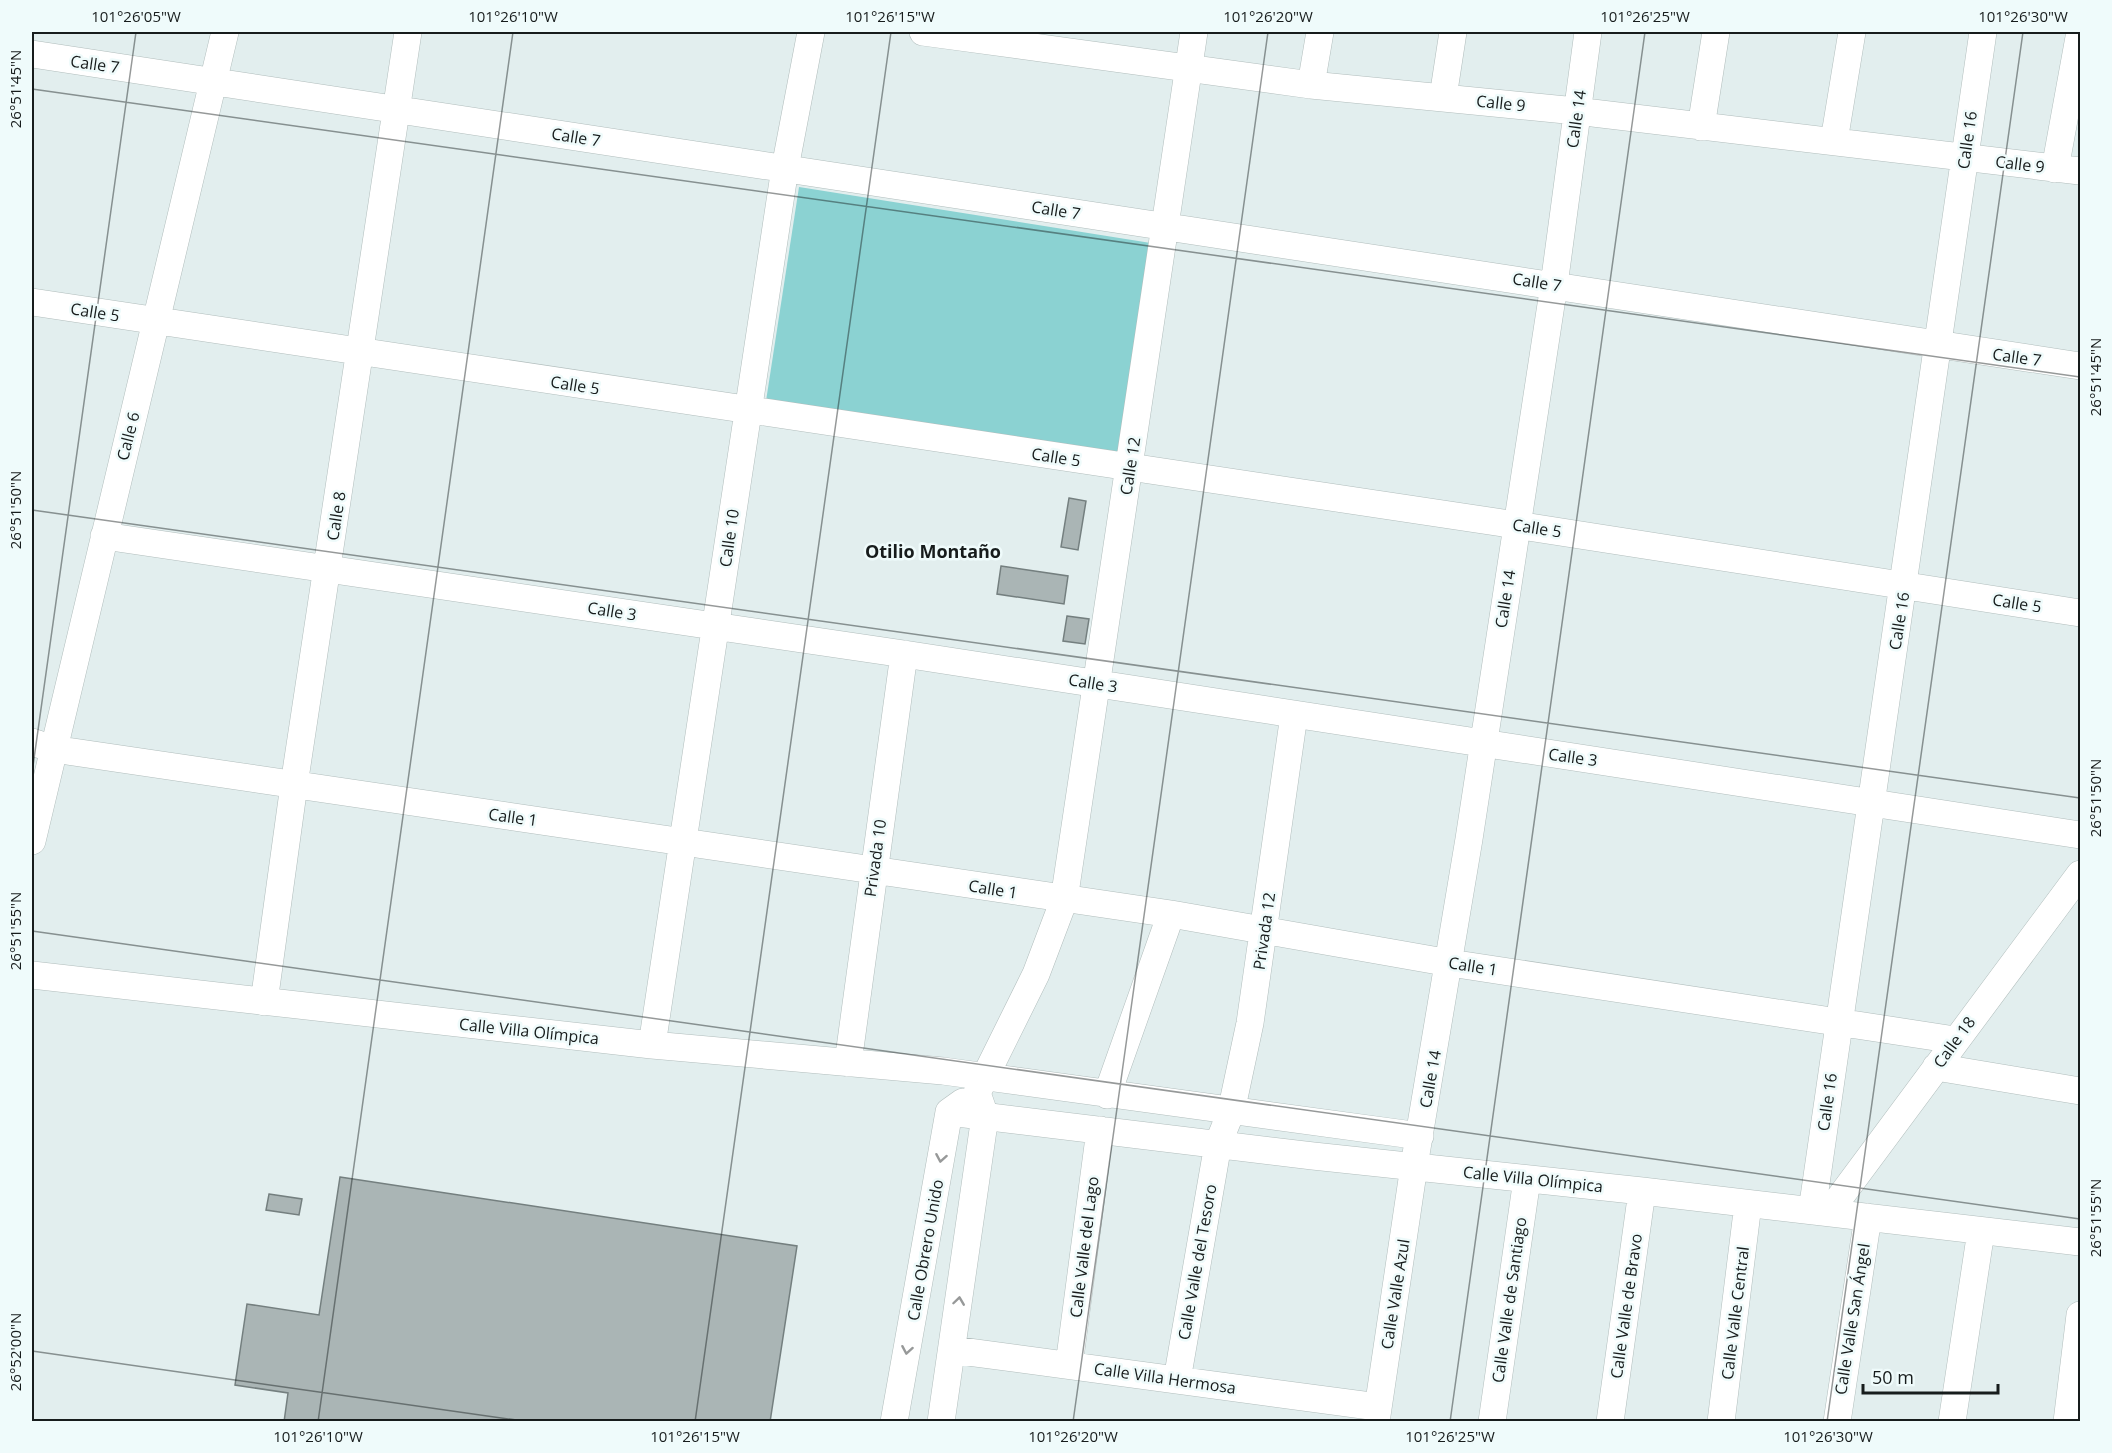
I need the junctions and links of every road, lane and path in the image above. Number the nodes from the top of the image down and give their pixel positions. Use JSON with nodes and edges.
{"nodes":[{"id":1,"x":225,"y":32,"type":"edge"},
{"id":2,"x":408,"y":32,"type":"edge"},
{"id":3,"x":811,"y":32,"type":"edge"},
{"id":4,"x":923,"y":32,"type":"edge"},
{"id":5,"x":1194,"y":32,"type":"edge"},
{"id":6,"x":1320,"y":32,"type":"edge"},
{"id":7,"x":1453,"y":32,"type":"edge"},
{"id":8,"x":1588,"y":32,"type":"edge"},
{"id":9,"x":1716,"y":32,"type":"edge"},
{"id":10,"x":1852,"y":32,"type":"edge"},
{"id":11,"x":1983,"y":32,"type":"edge"},
{"id":12,"x":2080,"y":32,"type":"edge"},
{"id":13,"x":32,"y":54,"type":"edge"},
{"id":14,"x":1189,"y":69,"type":"junction"},
{"id":15,"x":212,"y":81,"type":"junction"},
{"id":16,"x":1311,"y":85,"type":"junction"},
{"id":17,"x":1443,"y":97,"type":"junction"},
{"id":18,"x":396,"y":109,"type":"junction"},
{"id":19,"x":1576,"y":111,"type":"junction"},
{"id":20,"x":1701,"y":127,"type":"junction"},
{"id":21,"x":1834,"y":141,"type":"junction"},
{"id":22,"x":1964,"y":157,"type":"junction"},
{"id":23,"x":785,"y":168,"type":"junction"},
{"id":24,"x":2068,"y":170,"type":"edge"},
{"id":25,"x":1166,"y":226,"type":"junction"},
{"id":26,"x":1554,"y":285,"type":"junction"},
{"id":27,"x":32,"y":302,"type":"edge"},
{"id":28,"x":156,"y":321,"type":"junction"},
{"id":29,"x":1940,"y":346,"type":"junction"},
{"id":30,"x":361,"y":352,"type":"junction"},
{"id":31,"x":2080,"y":366,"type":"edge"},
{"id":32,"x":748,"y":411,"type":"junction"},
{"id":33,"x":1130,"y":468,"type":"junction"},
{"id":34,"x":1516,"y":525,"type":"junction"},
{"id":35,"x":104,"y":536,"type":"junction"},
{"id":36,"x":328,"y":569,"type":"junction"},
{"id":37,"x":1905,"y":585,"type":"junction"},
{"id":38,"x":2080,"y":613,"type":"edge"},
{"id":39,"x":716,"y":627,"type":"junction"},
{"id":40,"x":904,"y":654,"type":"junction"},
{"id":41,"x":1097,"y":684,"type":"junction"},
{"id":42,"x":1294,"y":714,"type":"junction"},
{"id":43,"x":1483,"y":743,"type":"junction"},
{"id":44,"x":42,"y":745,"type":"edge"},
{"id":45,"x":294,"y":785,"type":"junction"},
{"id":46,"x":1870,"y":801,"type":"junction"},
{"id":47,"x":2080,"y":835,"type":"edge"},
{"id":48,"x":32,"y":841,"type":"edge"},
{"id":49,"x":684,"y":842,"type":"junction"},
{"id":50,"x":873,"y":870,"type":"junction"},
{"id":51,"x":2077,"y":885,"type":"edge"},
{"id":52,"x":1064,"y":900,"type":"junction"},
{"id":53,"x":1171,"y":914,"type":"junction"},
{"id":54,"x":1264,"y":930,"type":"junction"},
{"id":55,"x":1450,"y":963,"type":"junction"},
{"id":56,"x":32,"y":975,"type":"edge"},
{"id":57,"x":264,"y":1002,"type":"junction"},
{"id":58,"x":1839,"y":1020,"type":"junction"},
{"id":59,"x":1954,"y":1040,"type":"junction"},
{"id":60,"x":652,"y":1045,"type":"junction"},
{"id":61,"x":848,"y":1063,"type":"junction"},
{"id":62,"x":1936,"y":1067,"type":"junction"},
{"id":63,"x":2080,"y":1091,"type":"edge"},
{"id":64,"x":982,"y":1095,"type":"junction"},
{"id":65,"x":1107,"y":1095,"type":"junction"},
{"id":66,"x":1231,"y":1112,"type":"junction"},
{"id":67,"x":1100,"y":1130,"type":"junction"},
{"id":68,"x":1420,"y":1136,"type":"junction"},
{"id":69,"x":1218,"y":1144,"type":"junction"},
{"id":70,"x":1414,"y":1166,"type":"junction"},
{"id":71,"x":1527,"y":1179,"type":"junction"},
{"id":72,"x":1641,"y":1191,"type":"junction"},
{"id":73,"x":1748,"y":1204,"type":"junction"},
{"id":74,"x":1820,"y":1212,"type":"junction"},
{"id":75,"x":1868,"y":1217,"type":"junction"},
{"id":76,"x":1981,"y":1231,"type":"junction"},
{"id":77,"x":2080,"y":1242,"type":"edge"},
{"id":78,"x":2080,"y":1315,"type":"edge"},
{"id":79,"x":953,"y":1350,"type":"junction"},
{"id":80,"x":1069,"y":1365,"type":"junction"},
{"id":81,"x":1177,"y":1380,"type":"junction"},
{"id":82,"x":1377,"y":1414,"type":"edge"},
{"id":83,"x":894,"y":1422,"type":"edge"},
{"id":84,"x":941,"y":1422,"type":"edge"},
{"id":85,"x":1492,"y":1422,"type":"edge"},
{"id":86,"x":1610,"y":1422,"type":"edge"},
{"id":87,"x":1721,"y":1422,"type":"edge"},
{"id":88,"x":1837,"y":1422,"type":"edge"},
{"id":89,"x":1952,"y":1422,"type":"edge"},
{"id":90,"x":2067,"y":1422,"type":"edge"}],
"edges":[{"from":1,"to":15,"type":"street","name":"Calle 6"},
{"from":2,"to":18,"type":"street","name":"Calle 8"},
{"from":3,"to":23,"type":"street","name":"Calle 10"},
{"from":4,"to":14,"type":"street","name":"Calle 9"},
{"from":5,"to":14,"type":"street","name":"Calle 12"},
{"from":6,"to":16,"type":"street"},
{"from":7,"to":17,"type":"street"},
{"from":8,"to":19,"type":"street","name":"Calle 14"},
{"from":9,"to":20,"type":"street"},
{"from":10,"to":21,"type":"street"},
{"from":11,"to":22,"type":"street","name":"Calle 16"},
{"from":12,"to":24,"type":"street"},
{"from":13,"to":15,"type":"street","name":"Calle 7"},
{"from":14,"to":16,"type":"street","name":"Calle 9"},
{"from":14,"to":25,"type":"street","name":"Calle 12"},
{"from":15,"to":18,"type":"street","name":"Calle 7"},
{"from":15,"to":28,"type":"street","name":"Calle 6"},
{"from":16,"to":17,"type":"street","name":"Calle 9"},
{"from":17,"to":19,"type":"street","name":"Calle 9"},
{"from":18,"to":23,"type":"street","name":"Calle 7"},
{"from":18,"to":30,"type":"street","name":"Calle 8"},
{"from":19,"to":20,"type":"street","name":"Calle 9"},
{"from":19,"to":26,"type":"street","name":"Calle 14"},
{"from":20,"to":21,"type":"street","name":"Calle 9"},
{"from":21,"to":22,"type":"street","name":"Calle 9"},
{"from":22,"to":24,"type":"street","name":"Calle 9"},
{"from":22,"to":29,"type":"street","name":"Calle 16"},
{"from":23,"to":25,"type":"street","name":"Calle 7"},
{"from":23,"to":32,"type":"street","name":"Calle 10"},
{"from":25,"to":26,"type":"street","name":"Calle 7"},
{"from":25,"to":33,"type":"street","name":"Calle 12"},
{"from":26,"to":29,"type":"street","name":"Calle 7"},
{"from":26,"to":34,"type":"street","name":"Calle 14"},
{"from":27,"to":28,"type":"street","name":"Calle 5"},
{"from":28,"to":30,"type":"street","name":"Calle 5"},
{"from":28,"to":35,"type":"street","name":"Calle 6"},
{"from":29,"to":31,"type":"street","name":"Calle 7"},
{"from":29,"to":37,"type":"street","name":"Calle 16"},
{"from":30,"to":32,"type":"street","name":"Calle 5"},
{"from":30,"to":36,"type":"street","name":"Calle 8"},
{"from":32,"to":33,"type":"street","name":"Calle 5"},
{"from":32,"to":39,"type":"street","name":"Calle 10"},
{"from":33,"to":34,"type":"street","name":"Calle 5"},
{"from":33,"to":41,"type":"street","name":"Calle 12"},
{"from":34,"to":37,"type":"street","name":"Calle 5"},
{"from":34,"to":43,"type":"street","name":"Calle 14"},
{"from":35,"to":36,"type":"street","name":"Calle 3"},
{"from":35,"to":44,"type":"street","name":"Calle 6"},
{"from":36,"to":39,"type":"street","name":"Calle 3"},
{"from":36,"to":45,"type":"street","name":"Calle 8"},
{"from":37,"to":38,"type":"street","name":"Calle 5"},
{"from":37,"to":46,"type":"street","name":"Calle 16"},
{"from":39,"to":40,"type":"street","name":"Calle 3"},
{"from":39,"to":49,"type":"street","name":"Calle 10"},
{"from":40,"to":41,"type":"street","name":"Calle 3"},
{"from":40,"to":50,"type":"street","name":"Privada 10"},
{"from":41,"to":42,"type":"street","name":"Calle 3"},
{"from":41,"to":52,"type":"street","name":"Calle 12"},
{"from":42,"to":43,"type":"street","name":"Calle 3"},
{"from":42,"to":54,"type":"street","name":"Privada 12"},
{"from":43,"to":46,"type":"street","name":"Calle 3"},
{"from":43,"to":55,"type":"street","name":"Calle 14"},
{"from":44,"to":45,"type":"street","name":"Calle 1"},
{"from":44,"to":48,"type":"street","name":"Calle 6"},
{"from":45,"to":49,"type":"street","name":"Calle 1"},
{"from":45,"to":57,"type":"street","name":"Calle 8"},
{"from":46,"to":47,"type":"street","name":"Calle 3"},
{"from":46,"to":58,"type":"street","name":"Calle 16"},
{"from":49,"to":50,"type":"street","name":"Calle 1"},
{"from":49,"to":60,"type":"street","name":"Calle 10"},
{"from":50,"to":52,"type":"street","name":"Calle 1"},
{"from":50,"to":61,"type":"street","name":"Privada 10"},
{"from":51,"to":59,"type":"street","name":"Calle 18"},
{"from":52,"to":53,"type":"street","name":"Calle 1"},
{"from":52,"to":64,"type":"street","name":"Calle Obrero Unido"},
{"from":53,"to":54,"type":"street","name":"Calle 1"},
{"from":53,"to":65,"type":"street"},
{"from":54,"to":55,"type":"street","name":"Calle 1"},
{"from":54,"to":66,"type":"street","name":"Privada 12"},
{"from":55,"to":58,"type":"street","name":"Calle 1"},
{"from":55,"to":68,"type":"street","name":"Calle 14"},
{"from":56,"to":57,"type":"street","name":"Calle Villa Olímpica"},
{"from":57,"to":60,"type":"street","name":"Calle Villa Olímpica"},
{"from":58,"to":59,"type":"street","name":"Calle 1"},
{"from":58,"to":74,"type":"street","name":"Calle 16"},
{"from":59,"to":62,"type":"street","name":"Calle 18"},
{"from":60,"to":61,"type":"street","name":"Calle Villa Olímpica"},
{"from":61,"to":64,"type":"street","name":"Calle Villa Olímpica"},
{"from":62,"to":63,"type":"street"},
{"from":62,"to":74,"type":"street","name":"Calle 18"},
{"from":64,"to":65,"type":"street"},
{"from":64,"to":67,"type":"street","name":"Calle Villa Olímpica"},
{"from":79,"to":64,"type":"street","name":"Calle Obrero Unido","one_way":true},
{"from":64,"to":83,"type":"street","name":"Calle Obrero Unido","one_way":true},
{"from":65,"to":66,"type":"street"},
{"from":66,"to":68,"type":"street"},
{"from":66,"to":69,"type":"street","name":"Privada 12"},
{"from":67,"to":69,"type":"street","name":"Calle Villa Olímpica"},
{"from":67,"to":80,"type":"street","name":"Calle Valle del Lago"},
{"from":68,"to":70,"type":"street","name":"Calle 14"},
{"from":69,"to":70,"type":"street","name":"Calle Villa Olímpica"},
{"from":69,"to":81,"type":"street","name":"Calle Valle del Tesoro"},
{"from":70,"to":71,"type":"street","name":"Calle Villa Olímpica"},
{"from":70,"to":82,"type":"street","name":"Calle Valle Azul"},
{"from":71,"to":72,"type":"street","name":"Calle Villa Olímpica"},
{"from":71,"to":85,"type":"street","name":"Calle Valle de Santiago"},
{"from":72,"to":73,"type":"street","name":"Calle Villa Olímpica"},
{"from":72,"to":86,"type":"street","name":"Calle Valle de Bravo"},
{"from":73,"to":74,"type":"street","name":"Calle Villa Olímpica"},
{"from":73,"to":87,"type":"street","name":"Calle Valle Central"},
{"from":74,"to":75,"type":"street","name":"Calle Villa Olímpica"},
{"from":75,"to":76,"type":"street","name":"Calle Villa Olímpica"},
{"from":75,"to":88,"type":"street","name":"Calle Valle San Ángel"},
{"from":76,"to":77,"type":"street","name":"Calle Villa Olímpica"},
{"from":76,"to":89,"type":"street"},
{"from":78,"to":90,"type":"street"},
{"from":79,"to":80,"type":"street","name":"Calle Villa Hermosa"},
{"from":79,"to":84,"type":"street","name":"Calle Obrero Unido"},
{"from":80,"to":81,"type":"street","name":"Calle Villa Hermosa"},
{"from":81,"to":82,"type":"street","name":"Calle Villa Hermosa"}]}
